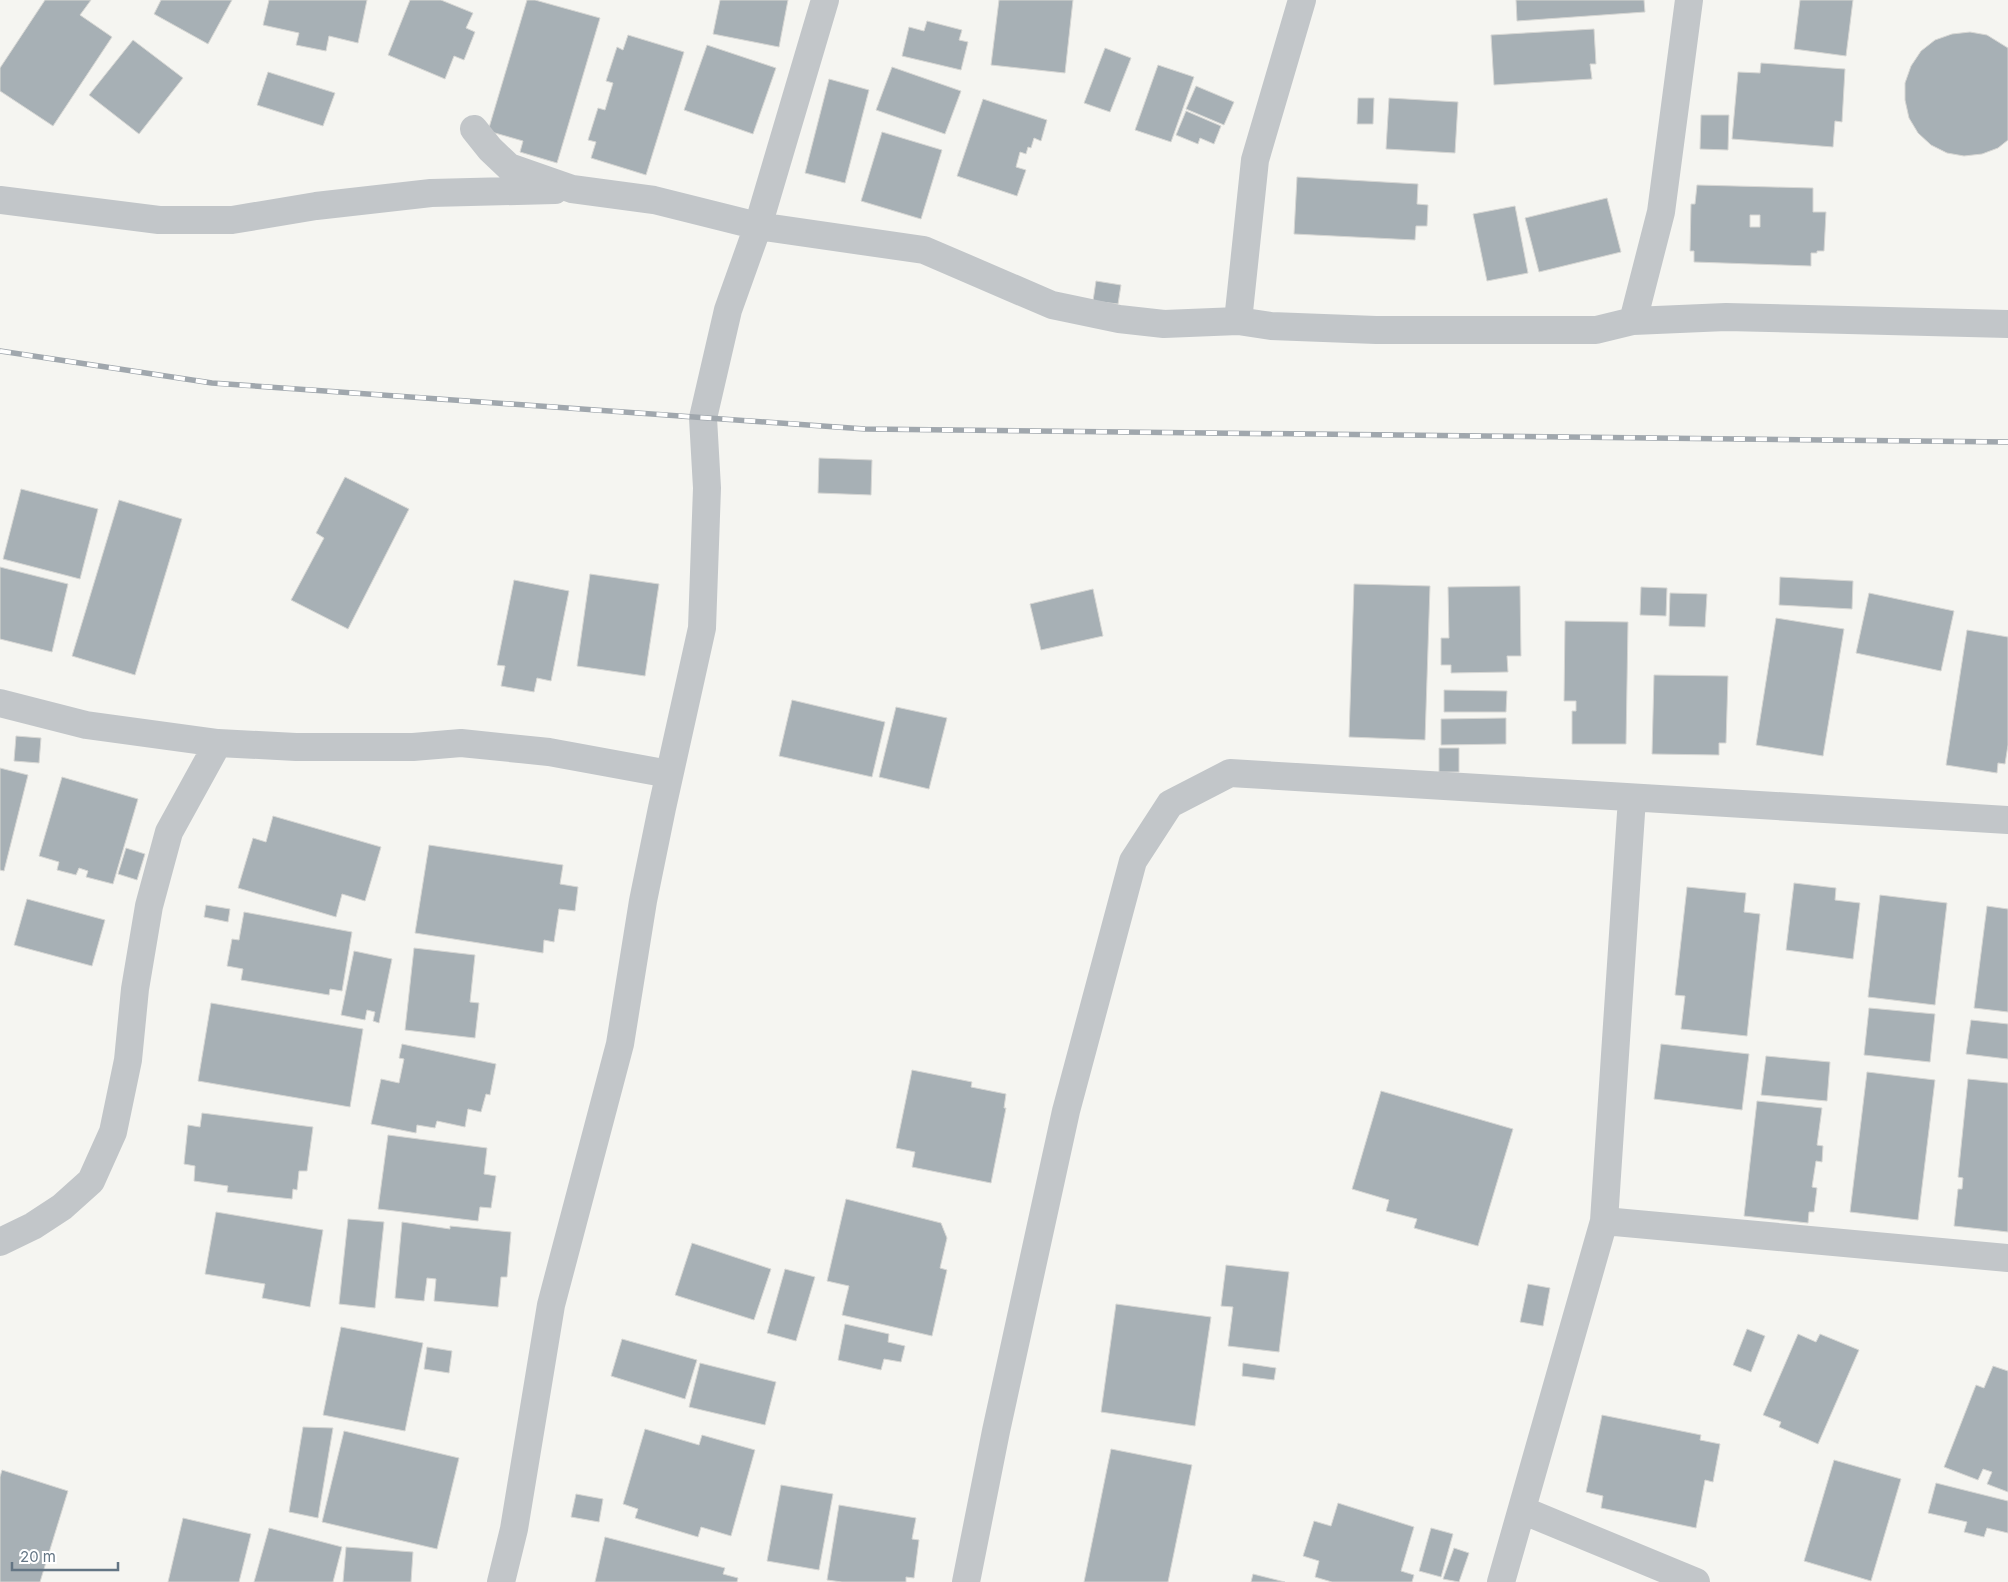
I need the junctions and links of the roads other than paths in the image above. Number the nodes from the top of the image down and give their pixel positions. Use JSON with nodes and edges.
{"nodes":[{"id":1,"x":825,"y":0,"type":"edge"},
{"id":2,"x":1302,"y":0,"type":"edge"},
{"id":3,"x":1689,"y":0,"type":"edge"},
{"id":4,"x":474,"y":129,"type":"dead end"},
{"id":5,"x":572,"y":189,"type":"junction"},
{"id":6,"x":0,"y":200,"type":"edge"},
{"id":7,"x":758,"y":226,"type":"junction"},
{"id":8,"x":1238,"y":321,"type":"junction"},
{"id":9,"x":1634,"y":321,"type":"junction"},
{"id":10,"x":2008,"y":324,"type":"edge"},
{"id":11,"x":0,"y":704,"type":"edge"},
{"id":12,"x":218,"y":743,"type":"junction"},
{"id":13,"x":670,"y":774,"type":"junction"},
{"id":14,"x":1632,"y":798,"type":"junction"},
{"id":15,"x":2008,"y":820,"type":"edge"},
{"id":16,"x":1604,"y":1221,"type":"junction"},
{"id":17,"x":0,"y":1242,"type":"edge"},
{"id":18,"x":2008,"y":1258,"type":"edge"},
{"id":19,"x":1522,"y":1510,"type":"junction"},
{"id":20,"x":501,"y":1582,"type":"edge"},
{"id":21,"x":966,"y":1582,"type":"edge"},
{"id":22,"x":1502,"y":1582,"type":"edge"},
{"id":23,"x":1696,"y":1582,"type":"edge"}],
"edges":[{"from":1,"to":7,"type":"street"},
{"from":2,"to":8,"type":"street"},
{"from":3,"to":9,"type":"street"},
{"from":4,"to":5,"type":"street"},
{"from":5,"to":6,"type":"street"},
{"from":5,"to":7,"type":"street"},
{"from":7,"to":8,"type":"street"},
{"from":7,"to":13,"type":"street"},
{"from":8,"to":9,"type":"street"},
{"from":9,"to":10,"type":"street"},
{"from":11,"to":12,"type":"street"},
{"from":12,"to":13,"type":"street"},
{"from":12,"to":17,"type":"street"},
{"from":13,"to":20,"type":"street"},
{"from":14,"to":15,"type":"street"},
{"from":14,"to":16,"type":"street"},
{"from":14,"to":21,"type":"street"},
{"from":16,"to":18,"type":"street"},
{"from":16,"to":19,"type":"street"},
{"from":19,"to":22,"type":"street"},
{"from":19,"to":23,"type":"street"}]}
